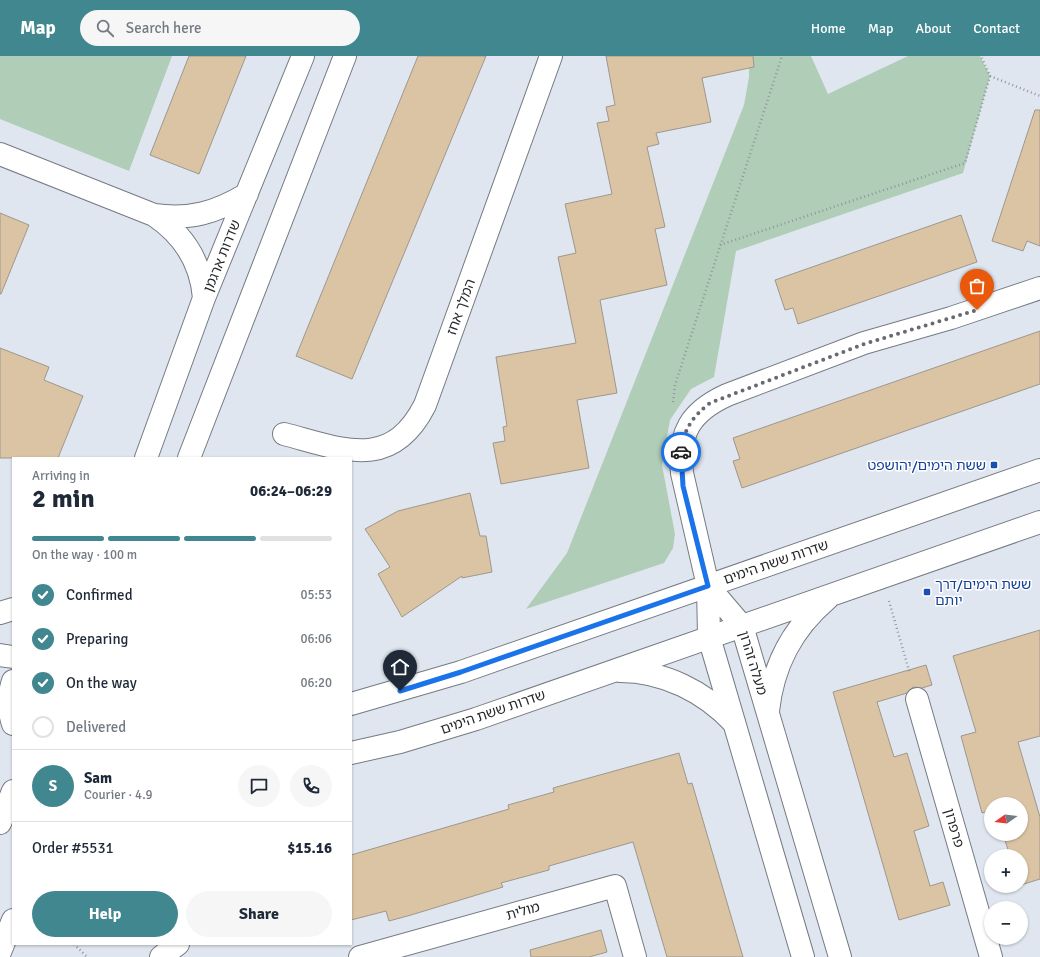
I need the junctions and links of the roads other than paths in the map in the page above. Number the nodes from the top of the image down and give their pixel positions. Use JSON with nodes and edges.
{"nodes":[{"id":1,"x":303,"y":56,"type":"edge"},
{"id":2,"x":346,"y":56,"type":"edge"},
{"id":3,"x":551,"y":56,"type":"edge"},
{"id":4,"x":0,"y":154,"type":"edge"},
{"id":5,"x":247,"y":194,"type":"junction"},
{"id":6,"x":154,"y":215,"type":"junction"},
{"id":7,"x":1040,"y":288,"type":"edge"},
{"id":8,"x":204,"y":298,"type":"junction"},
{"id":9,"x":284,"y":434,"type":"dead end"},
{"id":10,"x":146,"y":457,"type":"edge"},
{"id":11,"x":189,"y":457,"type":"edge"},
{"id":12,"x":1040,"y":470,"type":"edge"},
{"id":13,"x":1040,"y":522,"type":"edge"},
{"id":14,"x":708,"y":586,"type":"junction"},
{"id":15,"x":833,"y":594,"type":"junction"},
{"id":16,"x":12,"y":609,"type":"edge"},
{"id":17,"x":0,"y":613,"type":"edge"},
{"id":18,"x":742,"y":626,"type":"junction"},
{"id":19,"x":709,"y":638,"type":"junction"},
{"id":20,"x":0,"y":655,"type":"edge"},
{"id":21,"x":12,"y":657,"type":"edge"},
{"id":22,"x":612,"y":671,"type":"junction"},
{"id":23,"x":12,"y":684,"type":"edge"},
{"id":24,"x":917,"y":699,"type":"road end"},
{"id":25,"x":352,"y":704,"type":"edge"},
{"id":26,"x":768,"y":711,"type":"junction"},
{"id":27,"x":0,"y":720,"type":"edge"},
{"id":28,"x":12,"y":720,"type":"edge"},
{"id":29,"x":734,"y":723,"type":"junction"},
{"id":30,"x":12,"y":725,"type":"edge"},
{"id":31,"x":352,"y":753,"type":"edge"},
{"id":32,"x":12,"y":794,"type":"edge"},
{"id":33,"x":0,"y":824,"type":"edge"},
{"id":34,"x":12,"y":922,"type":"edge"},
{"id":35,"x":177,"y":945,"type":"edge"},
{"id":36,"x":0,"y":952,"type":"edge"},
{"id":37,"x":161,"y":957,"type":"edge"},
{"id":38,"x":360,"y":957,"type":"edge"},
{"id":39,"x":635,"y":957,"type":"edge"},
{"id":40,"x":804,"y":957,"type":"edge"},
{"id":41,"x":840,"y":957,"type":"edge"},
{"id":42,"x":992,"y":957,"type":"edge"}],
"edges":[{"from":1,"to":5,"type":"street","name":"שדרות ארגמן"},
{"from":2,"to":11,"type":"street"},
{"from":3,"to":9,"type":"street","name":"המלך אחז"},
{"from":4,"to":6,"type":"street"},
{"from":5,"to":6,"type":"street"},
{"from":5,"to":8,"type":"street","name":"שדרות ארגמן"},
{"from":6,"to":8,"type":"street"},
{"from":7,"to":14,"type":"street"},
{"from":8,"to":10,"type":"street","name":"שדרות ארגמן"},
{"from":12,"to":14,"type":"street","name":"שדרות ששת הימים"},
{"from":13,"to":15,"type":"street","name":"שדרות ששת הימים"},
{"from":14,"to":18,"type":"street","name":"מעלה זהרון"},
{"from":14,"to":19,"type":"street"},
{"from":14,"to":25,"type":"street","name":"שדרות ששת הימים"},
{"from":15,"to":18,"type":"street","name":"שדרות ששת הימים"},
{"from":15,"to":26,"type":"street"},
{"from":16,"to":17,"type":"street"},
{"from":18,"to":19,"type":"street","name":"שדרות ששת הימים"},
{"from":18,"to":26,"type":"street","name":"מעלה זהרון"},
{"from":19,"to":22,"type":"street","name":"שדרות ששת הימים"},
{"from":19,"to":29,"type":"street"},
{"from":20,"to":21,"type":"street"},
{"from":22,"to":29,"type":"street"},
{"from":22,"to":31,"type":"street","name":"שדרות ששת הימים"},
{"from":23,"to":28,"type":"street"},
{"from":24,"to":42,"type":"street","name":"פרפרון"},
{"from":26,"to":41,"type":"street","name":"מעלה זהרון"},
{"from":27,"to":30,"type":"street"},
{"from":29,"to":40,"type":"street"},
{"from":32,"to":33,"type":"street"},
{"from":34,"to":36,"type":"street"},
{"from":35,"to":37,"type":"street"},
{"from":38,"to":39,"type":"street","name":"מולית"}]}
